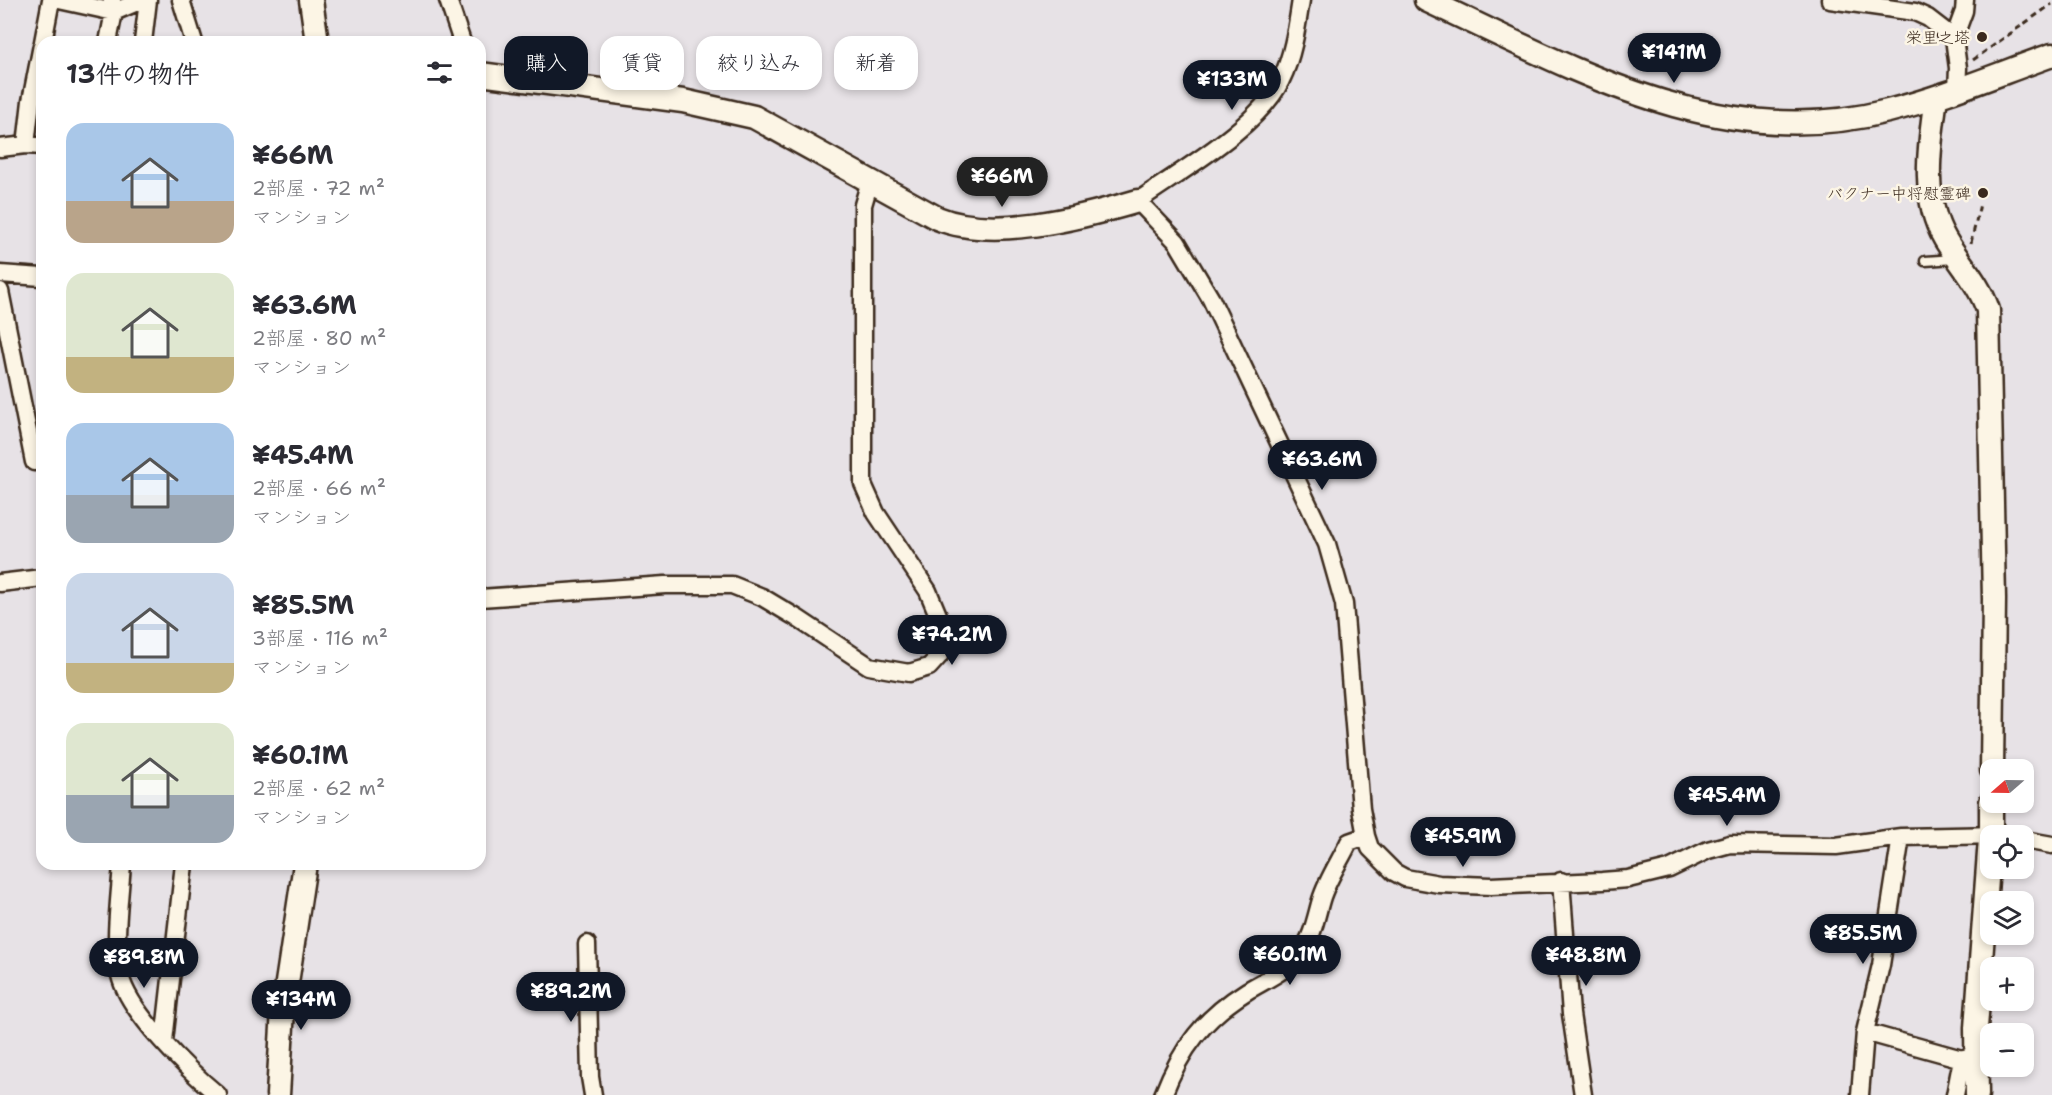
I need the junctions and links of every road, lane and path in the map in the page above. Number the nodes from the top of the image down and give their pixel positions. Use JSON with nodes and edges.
{"nodes":[{"id":1,"x":51,"y":0,"type":"edge"},
{"id":2,"x":59,"y":0,"type":"edge"},
{"id":3,"x":142,"y":0,"type":"edge"},
{"id":4,"x":148,"y":0,"type":"edge"},
{"id":5,"x":180,"y":0,"type":"edge"},
{"id":6,"x":311,"y":0,"type":"edge"},
{"id":7,"x":448,"y":0,"type":"edge"},
{"id":8,"x":1301,"y":0,"type":"edge"},
{"id":9,"x":1426,"y":0,"type":"edge"},
{"id":10,"x":1830,"y":0,"type":"edge"},
{"id":11,"x":1965,"y":0,"type":"edge"},
{"id":12,"x":2052,"y":3,"type":"edge"},
{"id":13,"x":113,"y":6,"type":"edge"},
{"id":14,"x":44,"y":36,"type":"edge"},
{"id":15,"x":109,"y":36,"type":"edge"},
{"id":16,"x":144,"y":36,"type":"edge"},
{"id":17,"x":192,"y":36,"type":"edge"},
{"id":18,"x":316,"y":36,"type":"edge"},
{"id":19,"x":460,"y":36,"type":"edge"},
{"id":20,"x":1954,"y":38,"type":"junction"},
{"id":21,"x":2052,"y":55,"type":"edge"},
{"id":22,"x":36,"y":75,"type":"edge"},
{"id":23,"x":486,"y":75,"type":"edge"},
{"id":24,"x":1950,"y":85,"type":"junction"},
{"id":25,"x":34,"y":146,"type":"edge"},
{"id":26,"x":0,"y":148,"type":"edge"},
{"id":27,"x":870,"y":181,"type":"junction"},
{"id":28,"x":1138,"y":201,"type":"junction"},
{"id":29,"x":1980,"y":204,"type":"dead end"},
{"id":30,"x":1965,"y":253,"type":"junction"},
{"id":31,"x":1925,"y":261,"type":"dead end"},
{"id":32,"x":0,"y":274,"type":"edge"},
{"id":33,"x":36,"y":277,"type":"edge"},
{"id":34,"x":0,"y":291,"type":"edge"},
{"id":35,"x":34,"y":462,"type":"dead end"},
{"id":36,"x":36,"y":579,"type":"edge"},
{"id":37,"x":0,"y":583,"type":"edge"},
{"id":38,"x":486,"y":598,"type":"edge"},
{"id":39,"x":1992,"y":759,"type":"edge"},
{"id":40,"x":1366,"y":836,"type":"junction"},
{"id":41,"x":1980,"y":836,"type":"edge"},
{"id":42,"x":1901,"y":837,"type":"junction"},
{"id":43,"x":2034,"y":842,"type":"edge"},
{"id":44,"x":2052,"y":845,"type":"edge"},
{"id":45,"x":122,"y":870,"type":"edge"},
{"id":46,"x":183,"y":870,"type":"edge"},
{"id":47,"x":304,"y":870,"type":"edge"},
{"id":48,"x":1989,"y":879,"type":"edge"},
{"id":49,"x":1561,"y":881,"type":"junction"},
{"id":50,"x":587,"y":944,"type":"dead end"},
{"id":51,"x":1865,"y":1032,"type":"junction"},
{"id":52,"x":164,"y":1041,"type":"junction"},
{"id":53,"x":1969,"y":1056,"type":"junction"},
{"id":54,"x":218,"y":1095,"type":"edge"},
{"id":55,"x":278,"y":1095,"type":"edge"},
{"id":56,"x":593,"y":1095,"type":"edge"},
{"id":57,"x":1163,"y":1095,"type":"edge"},
{"id":58,"x":1583,"y":1095,"type":"edge"},
{"id":59,"x":1860,"y":1095,"type":"edge"},
{"id":60,"x":1955,"y":1095,"type":"edge"},
{"id":61,"x":1977,"y":1095,"type":"edge"}],
"edges":[{"from":1,"to":14,"type":"street"},
{"from":2,"to":13,"type":"street"},
{"from":3,"to":13,"type":"street"},
{"from":4,"to":16,"type":"street"},
{"from":5,"to":17,"type":"street"},
{"from":6,"to":18,"type":"street"},
{"from":7,"to":19,"type":"street"},
{"from":8,"to":28,"type":"street"},
{"from":9,"to":24,"type":"street"},
{"from":10,"to":20,"type":"street"},
{"from":11,"to":20,"type":"street"},
{"from":12,"to":24,"type":"path"},
{"from":13,"to":15,"type":"street"},
{"from":20,"to":24,"type":"street"},
{"from":21,"to":24,"type":"street"},
{"from":22,"to":25,"type":"street"},
{"from":23,"to":27,"type":"street"},
{"from":24,"to":30,"type":"street"},
{"from":25,"to":26,"type":"street"},
{"from":27,"to":28,"type":"street"},
{"from":27,"to":38,"type":"street"},
{"from":28,"to":40,"type":"street"},
{"from":29,"to":30,"type":"path"},
{"from":30,"to":31,"type":"lane"},
{"from":30,"to":39,"type":"street"},
{"from":32,"to":33,"type":"street"},
{"from":34,"to":35,"type":"street"},
{"from":36,"to":37,"type":"street"},
{"from":40,"to":49,"type":"street"},
{"from":40,"to":57,"type":"street"},
{"from":41,"to":42,"type":"street"},
{"from":42,"to":49,"type":"street"},
{"from":42,"to":51,"type":"street"},
{"from":43,"to":44,"type":"street"},
{"from":45,"to":52,"type":"street"},
{"from":46,"to":52,"type":"street"},
{"from":47,"to":55,"type":"street"},
{"from":48,"to":53,"type":"street"},
{"from":49,"to":58,"type":"street"},
{"from":50,"to":56,"type":"street"},
{"from":51,"to":53,"type":"street"},
{"from":51,"to":59,"type":"street"},
{"from":52,"to":54,"type":"street"},
{"from":53,"to":60,"type":"street"},
{"from":53,"to":61,"type":"street"}]}
